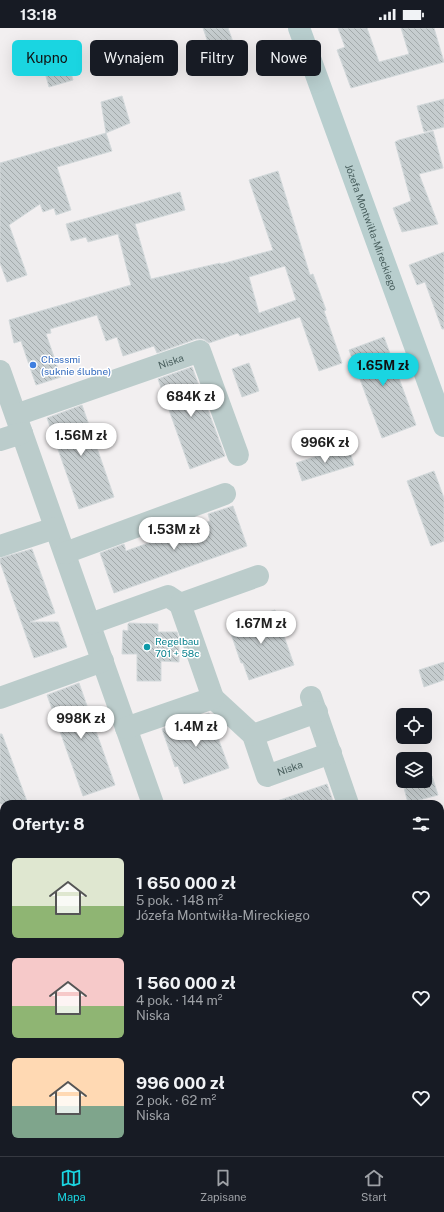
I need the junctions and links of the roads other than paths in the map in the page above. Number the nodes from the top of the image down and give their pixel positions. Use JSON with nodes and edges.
{"nodes":[{"id":1,"x":299,"y":28,"type":"edge"},
{"id":2,"x":0,"y":371,"type":"edge"},
{"id":3,"x":19,"y":424,"type":"junction"},
{"id":4,"x":444,"y":426,"type":"edge"},
{"id":5,"x":0,"y":440,"type":"edge"},
{"id":6,"x":238,"y":455,"type":"dead end"},
{"id":7,"x":225,"y":494,"type":"dead end"},
{"id":8,"x":55,"y":528,"type":"junction"},
{"id":9,"x":0,"y":546,"type":"edge"},
{"id":10,"x":65,"y":553,"type":"junction"},
{"id":11,"x":258,"y":576,"type":"dead end"},
{"id":12,"x":180,"y":604,"type":"junction"},
{"id":13,"x":90,"y":624,"type":"junction"},
{"id":14,"x":103,"y":661,"type":"junction"},
{"id":15,"x":0,"y":698,"type":"edge"},
{"id":16,"x":213,"y":698,"type":"junction"},
{"id":17,"x":126,"y":728,"type":"junction"},
{"id":18,"x":253,"y":735,"type":"junction"},
{"id":19,"x":331,"y":753,"type":"junction"},
{"id":20,"x":152,"y":800,"type":"edge"},
{"id":21,"x":347,"y":800,"type":"edge"}],
"edges":[{"from":1,"to":4,"type":"main road","name":"Józefa Montwiłła-Mireckiego"},
{"from":2,"to":3,"type":"street"},
{"from":3,"to":5,"type":"street"},
{"from":3,"to":6,"type":"street","name":"Niska"},
{"from":3,"to":8,"type":"street"},
{"from":7,"to":10,"type":"street"},
{"from":8,"to":9,"type":"street"},
{"from":8,"to":10,"type":"street"},
{"from":10,"to":13,"type":"street"},
{"from":11,"to":12,"type":"street"},
{"from":12,"to":13,"type":"street"},
{"from":12,"to":16,"type":"street","name":"Niska"},
{"from":13,"to":14,"type":"street"},
{"from":14,"to":15,"type":"street"},
{"from":14,"to":17,"type":"street"},
{"from":16,"to":17,"type":"street"},
{"from":16,"to":18,"type":"street","name":"Niska"},
{"from":17,"to":20,"type":"street"},
{"from":18,"to":19,"type":"street","name":"Niska"},
{"from":18,"to":19,"type":"street"},
{"from":19,"to":21,"type":"street"}]}
